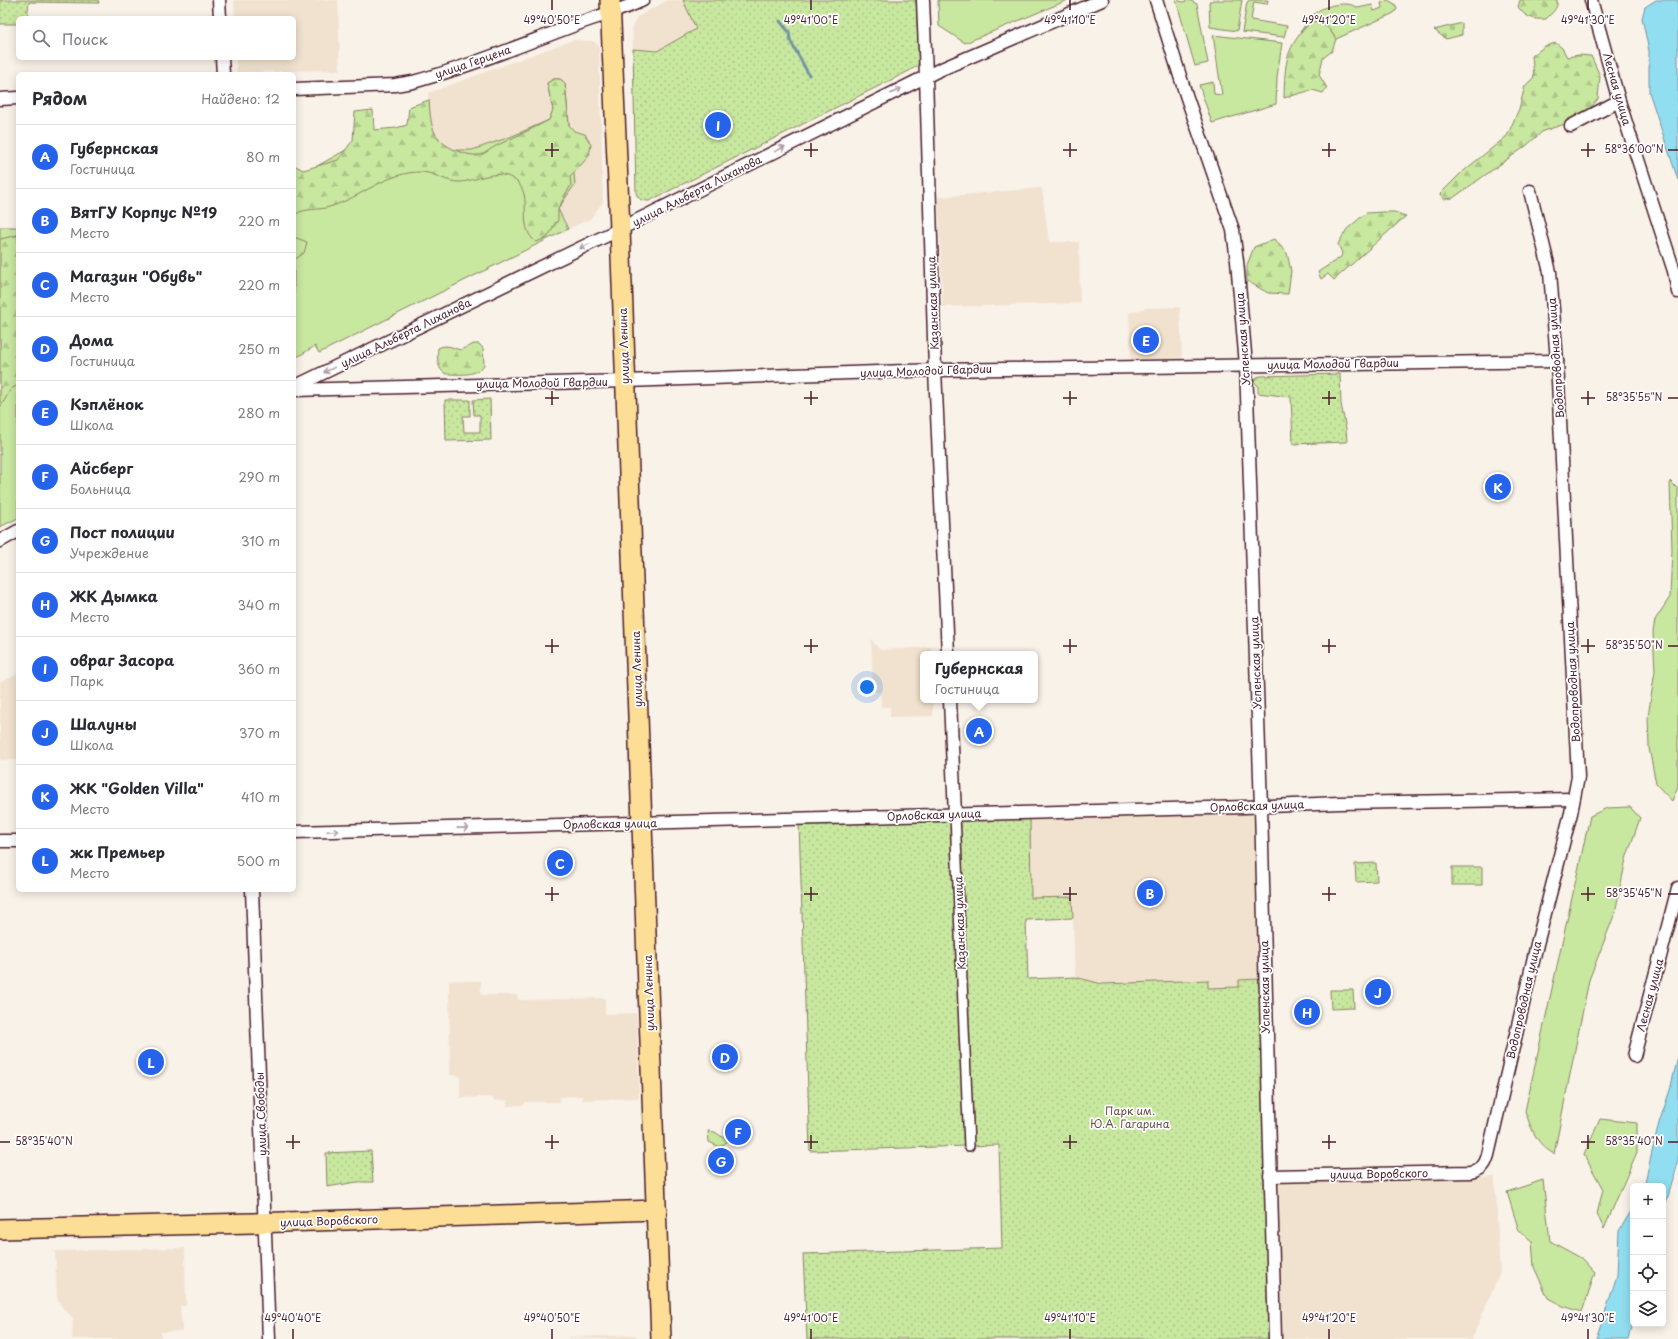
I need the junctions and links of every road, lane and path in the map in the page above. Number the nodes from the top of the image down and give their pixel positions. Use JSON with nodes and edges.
{"nodes":[{"id":1,"x":219,"y":0,"type":"edge"},
{"id":2,"x":644,"y":0,"type":"edge"},
{"id":3,"x":923,"y":0,"type":"edge"},
{"id":4,"x":1102,"y":0,"type":"edge"},
{"id":5,"x":1156,"y":0,"type":"edge"},
{"id":6,"x":1591,"y":0,"type":"edge"},
{"id":7,"x":610,"y":7,"type":"edge"},
{"id":8,"x":220,"y":16,"type":"edge"},
{"id":9,"x":222,"y":60,"type":"edge"},
{"id":10,"x":223,"y":72,"type":"edge"},
{"id":11,"x":926,"y":76,"type":"junction"},
{"id":12,"x":296,"y":89,"type":"edge"},
{"id":13,"x":16,"y":98,"type":"edge"},
{"id":14,"x":0,"y":99,"type":"edge"},
{"id":15,"x":1619,"y":101,"type":"junction"},
{"id":16,"x":1571,"y":126,"type":"dead end"},
{"id":17,"x":1530,"y":191,"type":"dead end"},
{"id":18,"x":620,"y":229,"type":"junction"},
{"id":19,"x":1678,"y":292,"type":"edge"},
{"id":20,"x":1557,"y":361,"type":"junction"},
{"id":21,"x":1246,"y":365,"type":"junction"},
{"id":22,"x":935,"y":370,"type":"junction"},
{"id":23,"x":626,"y":381,"type":"junction"},
{"id":24,"x":296,"y":386,"type":"edge"},
{"id":25,"x":296,"y":390,"type":"edge"},
{"id":26,"x":16,"y":532,"type":"edge"},
{"id":27,"x":0,"y":541,"type":"edge"},
{"id":28,"x":948,"y":651,"type":"edge"},
{"id":29,"x":950,"y":703,"type":"edge"},
{"id":30,"x":1573,"y":799,"type":"junction"},
{"id":31,"x":1261,"y":807,"type":"junction"},
{"id":32,"x":955,"y":814,"type":"junction"},
{"id":33,"x":642,"y":823,"type":"junction"},
{"id":34,"x":296,"y":832,"type":"edge"},
{"id":35,"x":0,"y":841,"type":"edge"},
{"id":36,"x":16,"y":841,"type":"edge"},
{"id":37,"x":1678,"y":888,"type":"edge"},
{"id":38,"x":252,"y":892,"type":"edge"},
{"id":39,"x":1634,"y":1056,"type":"dead end"},
{"id":40,"x":969,"y":1146,"type":"dead end"},
{"id":41,"x":1485,"y":1165,"type":"joint"},
{"id":42,"x":1270,"y":1176,"type":"junction"},
{"id":43,"x":657,"y":1210,"type":"junction"},
{"id":44,"x":265,"y":1223,"type":"junction"},
{"id":45,"x":0,"y":1229,"type":"edge"},
{"id":46,"x":269,"y":1339,"type":"edge"},
{"id":47,"x":661,"y":1339,"type":"edge"},
{"id":48,"x":1275,"y":1339,"type":"edge"}],
"edges":[{"from":1,"to":8,"type":"street"},
{"from":2,"to":7,"type":"street","name":"улица Герцена"},
{"from":3,"to":11,"type":"street","name":"Казанская улица"},
{"from":4,"to":11,"type":"street","name":"улица Альберта Лиханова"},
{"from":5,"to":21,"type":"street","name":"Успенская улица"},
{"from":6,"to":15,"type":"street","name":"Лесная улица"},
{"from":7,"to":12,"type":"street","name":"улица Герцена"},
{"from":7,"to":18,"type":"main road","name":"улица Ленина"},
{"from":9,"to":10,"type":"street"},
{"from":18,"to":11,"type":"street","name":"улица Альберта Лиханова","one_way":true},
{"from":11,"to":22,"type":"street","name":"Казанская улица"},
{"from":13,"to":14,"type":"street"},
{"from":15,"to":16,"type":"street"},
{"from":15,"to":19,"type":"street","name":"Лесная улица"},
{"from":17,"to":20,"type":"street","name":"Водопроводная улица"},
{"from":18,"to":23,"type":"main road","name":"улица Ленина"},
{"from":18,"to":24,"type":"street","name":"улица Альберта Лиханова","one_way":true},
{"from":20,"to":21,"type":"street","name":"улица Молодой Гвардии"},
{"from":20,"to":30,"type":"street","name":"Водопроводная улица"},
{"from":21,"to":22,"type":"street","name":"улица Молодой Гвардии"},
{"from":21,"to":31,"type":"street","name":"Успенская улица"},
{"from":22,"to":23,"type":"street","name":"улица Молодой Гвардии"},
{"from":22,"to":28,"type":"street","name":"Казанская улица"},
{"from":23,"to":25,"type":"street","name":"улица Молодой Гвардии"},
{"from":23,"to":33,"type":"main road","name":"улица Ленина"},
{"from":26,"to":27,"type":"street"},
{"from":29,"to":32,"type":"street","name":"Казанская улица"},
{"from":30,"to":31,"type":"street","name":"Орловская улица"},
{"from":30,"to":41,"type":"street","name":"Водопроводная улица"},
{"from":31,"to":32,"type":"street","name":"Орловская улица"},
{"from":31,"to":42,"type":"street","name":"Успенская улица"},
{"from":32,"to":33,"type":"street","name":"Орловская улица"},
{"from":32,"to":40,"type":"street","name":"Казанская улица"},
{"from":34,"to":33,"type":"street","name":"Орловская улица","one_way":true},
{"from":33,"to":43,"type":"main road","name":"улица Ленина"},
{"from":35,"to":36,"type":"street"},
{"from":37,"to":39,"type":"street","name":"Лесная улица"},
{"from":38,"to":44,"type":"street","name":"улица Свободы"},
{"from":41,"to":42,"type":"street","name":"улица Воровского"},
{"from":42,"to":48,"type":"street","name":"Успенская улица"},
{"from":43,"to":44,"type":"main road","name":"улица Воровского"},
{"from":43,"to":47,"type":"main road","name":"улица Ленина"},
{"from":44,"to":45,"type":"main road","name":"улица Воровского"},
{"from":44,"to":46,"type":"street","name":"улица Свободы"}]}
